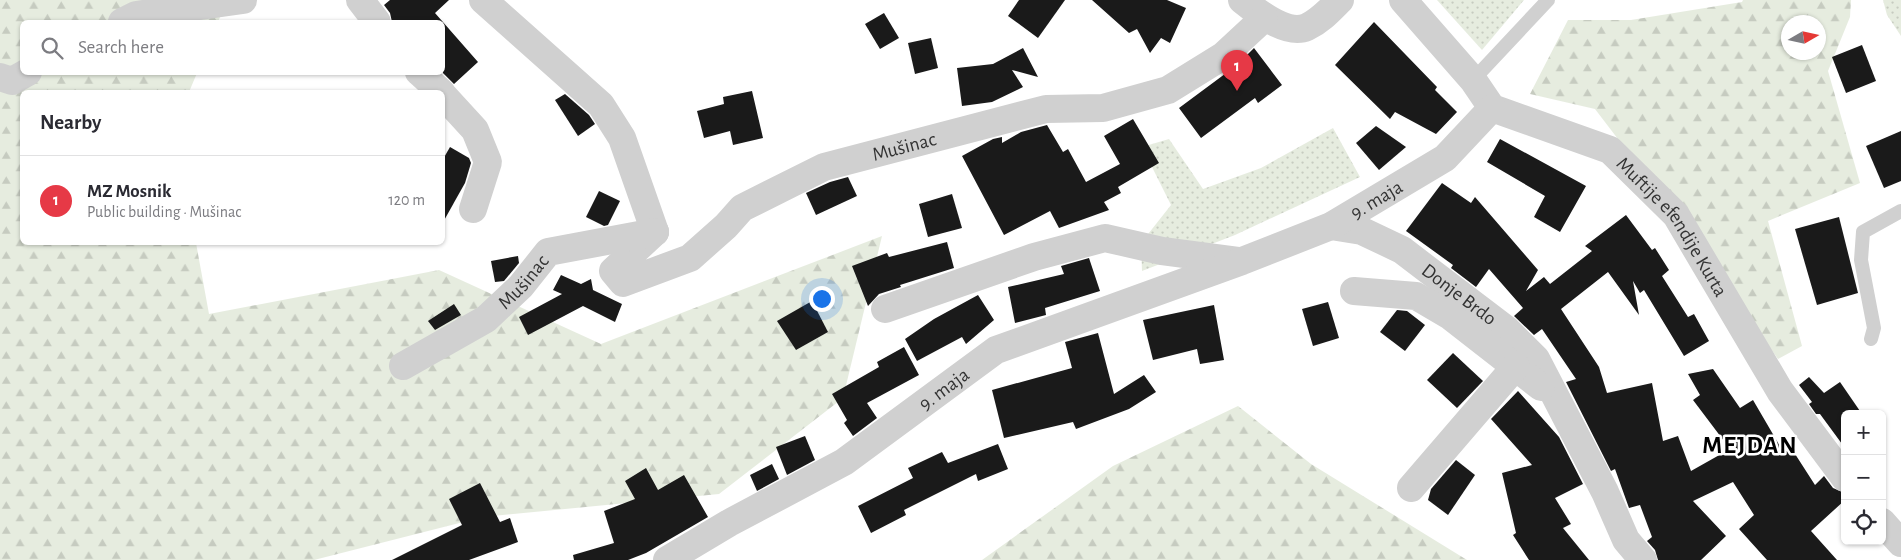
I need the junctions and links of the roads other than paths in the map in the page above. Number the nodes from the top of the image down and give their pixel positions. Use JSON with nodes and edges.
{"nodes":[{"id":1,"x":243,"y":0,"type":"edge"},
{"id":2,"x":360,"y":0,"type":"edge"},
{"id":3,"x":483,"y":0,"type":"edge"},
{"id":4,"x":1242,"y":0,"type":"edge"},
{"id":5,"x":1340,"y":0,"type":"edge"},
{"id":6,"x":1403,"y":0,"type":"edge"},
{"id":7,"x":1548,"y":0,"type":"edge"},
{"id":8,"x":1264,"y":18,"type":"junction"},
{"id":9,"x":126,"y":20,"type":"edge"},
{"id":10,"x":375,"y":20,"type":"edge"},
{"id":11,"x":422,"y":75,"type":"edge"},
{"id":12,"x":1474,"y":80,"type":"junction"},
{"id":13,"x":439,"y":90,"type":"edge"},
{"id":14,"x":445,"y":96,"type":"edge"},
{"id":15,"x":1492,"y":108,"type":"junction"},
{"id":16,"x":473,"y":210,"type":"dead end"},
{"id":17,"x":1901,"y":211,"type":"edge"},
{"id":18,"x":1331,"y":226,"type":"junction"},
{"id":19,"x":655,"y":232,"type":"junction"},
{"id":20,"x":1242,"y":261,"type":"junction"},
{"id":21,"x":1354,"y":291,"type":"dead end"},
{"id":22,"x":885,"y":309,"type":"dead end"},
{"id":23,"x":1871,"y":339,"type":"dead end"},
{"id":24,"x":403,"y":366,"type":"dead end"},
{"id":25,"x":1516,"y":366,"type":"junction"},
{"id":26,"x":1558,"y":401,"type":"junction"},
{"id":27,"x":1841,"y":473,"type":"edge"},
{"id":28,"x":1411,"y":488,"type":"dead end"},
{"id":29,"x":1886,"y":526,"type":"edge"},
{"id":30,"x":1901,"y":543,"type":"edge"},
{"id":31,"x":667,"y":560,"type":"edge"},
{"id":32,"x":1643,"y":560,"type":"edge"}],
"edges":[{"from":1,"to":9,"type":"street"},
{"from":2,"to":10,"type":"street"},
{"from":3,"to":19,"type":"street"},
{"from":4,"to":8,"type":"street"},
{"from":5,"to":8,"type":"street"},
{"from":6,"to":12,"type":"street"},
{"from":7,"to":12,"type":"lane"},
{"from":8,"to":19,"type":"street","name":"Mušinac"},
{"from":11,"to":13,"type":"street"},
{"from":12,"to":15,"type":"street"},
{"from":14,"to":16,"type":"street"},
{"from":15,"to":18,"type":"street","name":"9. maja"},
{"from":15,"to":27,"type":"street","name":"Muftije efendije Kurta"},
{"from":17,"to":23,"type":"lane"},
{"from":18,"to":20,"type":"street","name":"9. maja"},
{"from":18,"to":26,"type":"street","name":"Donje Brdo"},
{"from":19,"to":24,"type":"street","name":"Mušinac"},
{"from":20,"to":22,"type":"street","name":"9. maja"},
{"from":20,"to":31,"type":"street","name":"9. maja"},
{"from":21,"to":25,"type":"street","name":"Donje Brdo"},
{"from":25,"to":26,"type":"street","name":"Donje Brdo"},
{"from":25,"to":28,"type":"street"},
{"from":26,"to":32,"type":"street","name":"Donje Brdo"},
{"from":29,"to":30,"type":"street"}]}
